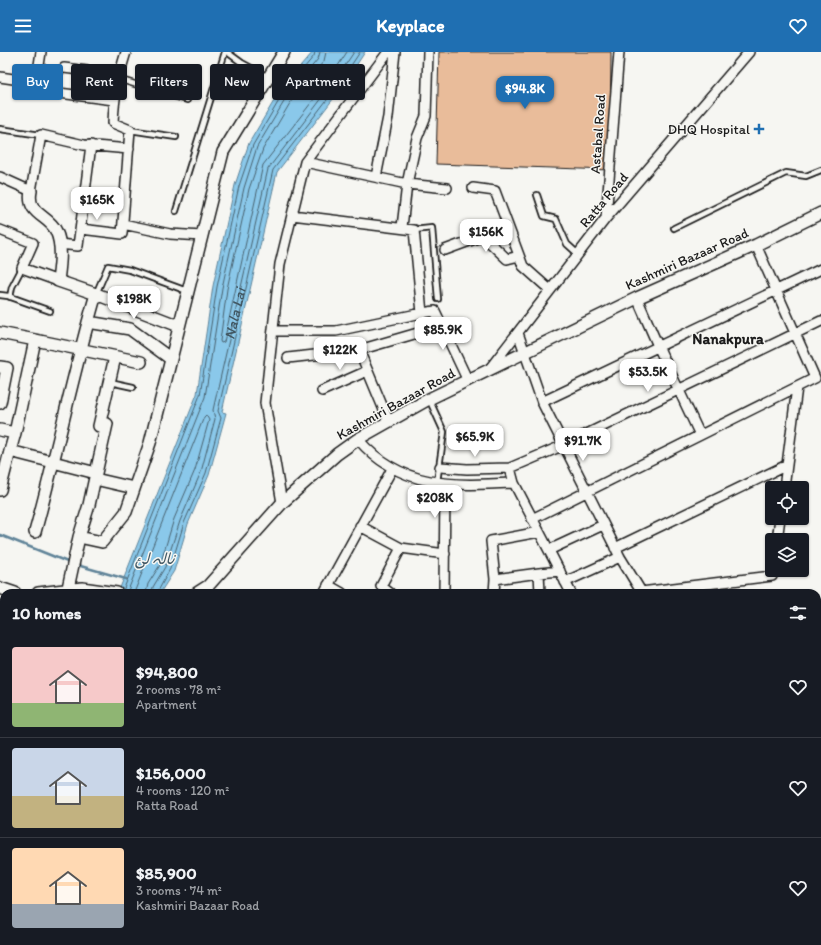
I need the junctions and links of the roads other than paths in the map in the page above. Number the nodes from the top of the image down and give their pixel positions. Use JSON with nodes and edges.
{"nodes":[{"id":1,"x":41,"y":52,"type":"edge"},
{"id":2,"x":126,"y":52,"type":"edge"},
{"id":3,"x":226,"y":52,"type":"edge"},
{"id":4,"x":284,"y":52,"type":"edge"},
{"id":5,"x":388,"y":52,"type":"edge"},
{"id":6,"x":394,"y":52,"type":"edge"},
{"id":7,"x":428,"y":52,"type":"edge"},
{"id":8,"x":619,"y":52,"type":"edge"},
{"id":9,"x":749,"y":52,"type":"edge"},
{"id":10,"x":39,"y":64,"type":"edge"},
{"id":11,"x":122,"y":64,"type":"edge"},
{"id":12,"x":64,"y":68,"type":"dead end"},
{"id":13,"x":71,"y":69,"type":"edge"},
{"id":14,"x":0,"y":77,"type":"edge"},
{"id":15,"x":268,"y":77,"type":"junction"},
{"id":16,"x":12,"y":79,"type":"edge"},
{"id":17,"x":114,"y":100,"type":"edge"},
{"id":18,"x":0,"y":129,"type":"edge"},
{"id":19,"x":130,"y":130,"type":"junction"},
{"id":20,"x":41,"y":135,"type":"junction"},
{"id":21,"x":176,"y":137,"type":"dead end"},
{"id":22,"x":92,"y":145,"type":"junction"},
{"id":23,"x":129,"y":149,"type":"junction"},
{"id":24,"x":305,"y":162,"type":"junction"},
{"id":25,"x":821,"y":170,"type":"edge"},
{"id":26,"x":0,"y":177,"type":"edge"},
{"id":27,"x":376,"y":177,"type":"junction"},
{"id":28,"x":407,"y":184,"type":"junction"},
{"id":29,"x":447,"y":188,"type":"dead end"},
{"id":30,"x":473,"y":188,"type":"dead end"},
{"id":31,"x":31,"y":191,"type":"junction"},
{"id":32,"x":537,"y":195,"type":"dead end"},
{"id":33,"x":176,"y":211,"type":"dead end"},
{"id":34,"x":821,"y":212,"type":"edge"},
{"id":35,"x":292,"y":215,"type":"junction"},
{"id":36,"x":606,"y":218,"type":"junction"},
{"id":37,"x":123,"y":224,"type":"junction"},
{"id":38,"x":402,"y":227,"type":"junction"},
{"id":39,"x":674,"y":228,"type":"dead end"},
{"id":40,"x":80,"y":229,"type":"junction"},
{"id":41,"x":0,"y":230,"type":"edge"},
{"id":42,"x":414,"y":230,"type":"junction"},
{"id":43,"x":202,"y":236,"type":"junction"},
{"id":44,"x":59,"y":244,"type":"junction"},
{"id":45,"x":756,"y":245,"type":"junction"},
{"id":46,"x":445,"y":250,"type":"dead end"},
{"id":47,"x":578,"y":254,"type":"junction"},
{"id":48,"x":519,"y":256,"type":"junction"},
{"id":49,"x":22,"y":268,"type":"junction"},
{"id":50,"x":821,"y":269,"type":"edge"},
{"id":51,"x":58,"y":281,"type":"junction"},
{"id":52,"x":550,"y":290,"type":"junction"},
{"id":53,"x":775,"y":290,"type":"junction"},
{"id":54,"x":188,"y":292,"type":"junction"},
{"id":55,"x":96,"y":294,"type":"junction"},
{"id":56,"x":0,"y":295,"type":"edge"},
{"id":57,"x":10,"y":297,"type":"junction"},
{"id":58,"x":637,"y":298,"type":"junction"},
{"id":59,"x":438,"y":299,"type":"dead end"},
{"id":60,"x":50,"y":311,"type":"dead end"},
{"id":61,"x":422,"y":313,"type":"junction"},
{"id":62,"x":821,"y":321,"type":"edge"},
{"id":63,"x":88,"y":322,"type":"junction"},
{"id":64,"x":179,"y":326,"type":"junction"},
{"id":65,"x":428,"y":330,"type":"dead end"},
{"id":66,"x":273,"y":331,"type":"junction"},
{"id":67,"x":0,"y":333,"type":"edge"},
{"id":68,"x":518,"y":333,"type":"junction"},
{"id":69,"x":795,"y":333,"type":"junction"},
{"id":70,"x":35,"y":340,"type":"junction"},
{"id":71,"x":658,"y":346,"type":"junction"},
{"id":72,"x":79,"y":349,"type":"junction"},
{"id":73,"x":359,"y":350,"type":"junction"},
{"id":74,"x":526,"y":353,"type":"junction"},
{"id":75,"x":115,"y":357,"type":"junction"},
{"id":76,"x":288,"y":358,"type":"dead end"},
{"id":77,"x":171,"y":359,"type":"junction"},
{"id":78,"x":141,"y":362,"type":"dead end"},
{"id":79,"x":0,"y":367,"type":"edge"},
{"id":80,"x":367,"y":371,"type":"junction"},
{"id":81,"x":487,"y":372,"type":"junction"},
{"id":82,"x":468,"y":381,"type":"junction"},
{"id":83,"x":110,"y":382,"type":"junction"},
{"id":84,"x":133,"y":387,"type":"dead end"},
{"id":85,"x":797,"y":387,"type":"junction"},
{"id":86,"x":679,"y":390,"type":"junction"},
{"id":87,"x":322,"y":391,"type":"dead end"},
{"id":88,"x":429,"y":399,"type":"junction"},
{"id":89,"x":542,"y":402,"type":"junction"},
{"id":90,"x":0,"y":404,"type":"edge"},
{"id":91,"x":389,"y":422,"type":"junction"},
{"id":92,"x":0,"y":430,"type":"edge"},
{"id":93,"x":15,"y":433,"type":"junction"},
{"id":94,"x":700,"y":435,"type":"junction"},
{"id":95,"x":358,"y":439,"type":"junction"},
{"id":96,"x":564,"y":445,"type":"junction"},
{"id":97,"x":10,"y":451,"type":"junction"},
{"id":98,"x":54,"y":462,"type":"junction"},
{"id":99,"x":787,"y":465,"type":"junction"},
{"id":100,"x":440,"y":467,"type":"junction"},
{"id":101,"x":510,"y":468,"type":"junction"},
{"id":102,"x":392,"y":469,"type":"junction"},
{"id":103,"x":95,"y":476,"type":"junction"},
{"id":104,"x":785,"y":481,"type":"edge"},
{"id":105,"x":514,"y":483,"type":"junction"},
{"id":106,"x":441,"y":484,"type":"junction"},
{"id":107,"x":134,"y":488,"type":"junction"},
{"id":108,"x":0,"y":490,"type":"edge"},
{"id":109,"x":586,"y":491,"type":"junction"},
{"id":110,"x":282,"y":503,"type":"junction"},
{"id":111,"x":532,"y":518,"type":"junction"},
{"id":112,"x":603,"y":525,"type":"junction"},
{"id":113,"x":360,"y":526,"type":"junction"},
{"id":114,"x":35,"y":532,"type":"dead end"},
{"id":115,"x":539,"y":532,"type":"junction"},
{"id":116,"x":79,"y":541,"type":"junction"},
{"id":117,"x":401,"y":548,"type":"junction"},
{"id":118,"x":615,"y":548,"type":"junction"},
{"id":119,"x":548,"y":550,"type":"junction"},
{"id":120,"x":445,"y":554,"type":"junction"},
{"id":121,"x":620,"y":558,"type":"junction"},
{"id":122,"x":560,"y":571,"type":"junction"},
{"id":123,"x":539,"y":573,"type":"junction"},
{"id":124,"x":765,"y":577,"type":"edge"},
{"id":125,"x":495,"y":579,"type":"junction"},
{"id":126,"x":565,"y":582,"type":"junction"},
{"id":127,"x":68,"y":588,"type":"junction"},
{"id":128,"x":62,"y":589,"type":"edge"},
{"id":129,"x":75,"y":589,"type":"edge"},
{"id":130,"x":203,"y":589,"type":"edge"},
{"id":131,"x":326,"y":589,"type":"edge"},
{"id":132,"x":380,"y":589,"type":"edge"},
{"id":133,"x":444,"y":589,"type":"edge"},
{"id":134,"x":494,"y":589,"type":"edge"},
{"id":135,"x":540,"y":589,"type":"edge"},
{"id":136,"x":569,"y":589,"type":"edge"},
{"id":137,"x":639,"y":589,"type":"edge"},
{"id":138,"x":672,"y":589,"type":"edge"}],
"edges":[{"from":1,"to":10,"type":"street"},
{"from":2,"to":11,"type":"street"},
{"from":3,"to":15,"type":"lane"},
{"from":3,"to":33,"type":"lane"},
{"from":4,"to":15,"type":"street"},
{"from":5,"to":24,"type":"street"},
{"from":6,"to":27,"type":"street"},
{"from":7,"to":28,"type":"street"},
{"from":8,"to":36,"type":"street","name":"Astabal Road"},
{"from":9,"to":36,"type":"street","name":"Ratta Road"},
{"from":12,"to":13,"type":"street"},
{"from":14,"to":16,"type":"street"},
{"from":15,"to":43,"type":"street"},
{"from":17,"to":19,"type":"street"},
{"from":18,"to":20,"type":"lane"},
{"from":19,"to":21,"type":"lane"},
{"from":19,"to":23,"type":"street"},
{"from":20,"to":22,"type":"street"},
{"from":20,"to":31,"type":"street"},
{"from":22,"to":23,"type":"street"},
{"from":22,"to":40,"type":"street"},
{"from":23,"to":37,"type":"street"},
{"from":24,"to":27,"type":"street"},
{"from":24,"to":35,"type":"street"},
{"from":25,"to":39,"type":"lane"},
{"from":26,"to":31,"type":"street"},
{"from":27,"to":28,"type":"street"},
{"from":28,"to":29,"type":"street"},
{"from":28,"to":38,"type":"street"},
{"from":30,"to":48,"type":"street"},
{"from":31,"to":44,"type":"street"},
{"from":32,"to":47,"type":"lane"},
{"from":34,"to":45,"type":"street","name":"Kashmiri Bazaar Road"},
{"from":35,"to":38,"type":"street"},
{"from":35,"to":66,"type":"street"},
{"from":36,"to":47,"type":"street","name":"Ratta Road"},
{"from":37,"to":40,"type":"street"},
{"from":37,"to":43,"type":"street"},
{"from":38,"to":42,"type":"street"},
{"from":40,"to":44,"type":"street"},
{"from":41,"to":49,"type":"street"},
{"from":42,"to":59,"type":"lane"},
{"from":42,"to":61,"type":"street"},
{"from":43,"to":54,"type":"street"},
{"from":44,"to":51,"type":"street"},
{"from":45,"to":53,"type":"street"},
{"from":45,"to":58,"type":"street","name":"Kashmiri Bazaar Road"},
{"from":46,"to":48,"type":"street"},
{"from":47,"to":52,"type":"street","name":"Ratta Road"},
{"from":48,"to":52,"type":"street"},
{"from":49,"to":51,"type":"street"},
{"from":49,"to":57,"type":"lane"},
{"from":50,"to":53,"type":"street"},
{"from":51,"to":55,"type":"street"},
{"from":52,"to":68,"type":"street","name":"Ratta Road"},
{"from":53,"to":69,"type":"street"},
{"from":53,"to":71,"type":"street"},
{"from":54,"to":55,"type":"lane"},
{"from":54,"to":64,"type":"street"},
{"from":55,"to":63,"type":"street"},
{"from":55,"to":64,"type":"street"},
{"from":56,"to":57,"type":"lane"},
{"from":57,"to":60,"type":"lane"},
{"from":58,"to":71,"type":"street"},
{"from":58,"to":74,"type":"street","name":"Kashmiri Bazaar Road"},
{"from":61,"to":66,"type":"street"},
{"from":61,"to":82,"type":"street"},
{"from":62,"to":69,"type":"street"},
{"from":63,"to":72,"type":"street"},
{"from":63,"to":77,"type":"street"},
{"from":64,"to":77,"type":"street"},
{"from":65,"to":73,"type":"street"},
{"from":66,"to":110,"type":"street"},
{"from":67,"to":70,"type":"street"},
{"from":68,"to":74,"type":"street"},
{"from":68,"to":81,"type":"street","name":"Ratta Road"},
{"from":69,"to":85,"type":"street"},
{"from":69,"to":86,"type":"street"},
{"from":70,"to":72,"type":"street"},
{"from":70,"to":93,"type":"street"},
{"from":71,"to":86,"type":"street"},
{"from":71,"to":89,"type":"street"},
{"from":72,"to":75,"type":"street"},
{"from":72,"to":98,"type":"street"},
{"from":73,"to":76,"type":"street"},
{"from":73,"to":80,"type":"street"},
{"from":74,"to":81,"type":"street","name":"Kashmiri Bazaar Road"},
{"from":74,"to":89,"type":"street"},
{"from":75,"to":78,"type":"street"},
{"from":75,"to":83,"type":"street"},
{"from":77,"to":107,"type":"street"},
{"from":79,"to":90,"type":"street"},
{"from":80,"to":87,"type":"street"},
{"from":80,"to":91,"type":"street"},
{"from":81,"to":82,"type":"street","name":"Kashmiri Bazaar Road"},
{"from":82,"to":88,"type":"street","name":"Kashmiri Bazaar Road"},
{"from":83,"to":84,"type":"lane"},
{"from":83,"to":103,"type":"street"},
{"from":85,"to":94,"type":"street"},
{"from":85,"to":99,"type":"street"},
{"from":86,"to":94,"type":"street"},
{"from":86,"to":96,"type":"street"},
{"from":88,"to":91,"type":"street","name":"Kashmiri Bazaar Road"},
{"from":88,"to":100,"type":"lane"},
{"from":89,"to":96,"type":"street"},
{"from":91,"to":95,"type":"street","name":"Kashmiri Bazaar Road"},
{"from":92,"to":93,"type":"street"},
{"from":93,"to":97,"type":"street"},
{"from":94,"to":109,"type":"street"},
{"from":95,"to":102,"type":"street"},
{"from":95,"to":110,"type":"street","name":"Kashmiri Bazaar Road"},
{"from":96,"to":101,"type":"street"},
{"from":96,"to":109,"type":"street"},
{"from":97,"to":98,"type":"street"},
{"from":97,"to":108,"type":"street"},
{"from":98,"to":103,"type":"street"},
{"from":98,"to":114,"type":"street"},
{"from":99,"to":104,"type":"street"},
{"from":99,"to":118,"type":"street"},
{"from":100,"to":101,"type":"street"},
{"from":100,"to":106,"type":"lane"},
{"from":101,"to":105,"type":"street"},
{"from":102,"to":106,"type":"street"},
{"from":102,"to":113,"type":"street"},
{"from":103,"to":107,"type":"street"},
{"from":103,"to":116,"type":"street"},
{"from":105,"to":106,"type":"street"},
{"from":105,"to":111,"type":"street"},
{"from":106,"to":120,"type":"street"},
{"from":107,"to":116,"type":"street"},
{"from":109,"to":111,"type":"street"},
{"from":109,"to":112,"type":"street"},
{"from":110,"to":130,"type":"street","name":"Kashmiri Bazaar Road"},
{"from":111,"to":115,"type":"street"},
{"from":112,"to":118,"type":"street"},
{"from":112,"to":119,"type":"street"},
{"from":113,"to":117,"type":"street"},
{"from":113,"to":131,"type":"street"},
{"from":115,"to":119,"type":"street"},
{"from":115,"to":125,"type":"street"},
{"from":116,"to":127,"type":"street"},
{"from":117,"to":120,"type":"street"},
{"from":117,"to":132,"type":"street"},
{"from":118,"to":121,"type":"street"},
{"from":119,"to":122,"type":"street"},
{"from":120,"to":133,"type":"street"},
{"from":121,"to":126,"type":"street"},
{"from":121,"to":137,"type":"street"},
{"from":122,"to":123,"type":"street"},
{"from":122,"to":126,"type":"street"},
{"from":123,"to":125,"type":"street"},
{"from":123,"to":135,"type":"street"},
{"from":124,"to":138,"type":"street"},
{"from":125,"to":134,"type":"street"},
{"from":126,"to":136,"type":"street"},
{"from":127,"to":128,"type":"street"},
{"from":127,"to":129,"type":"street"}]}
